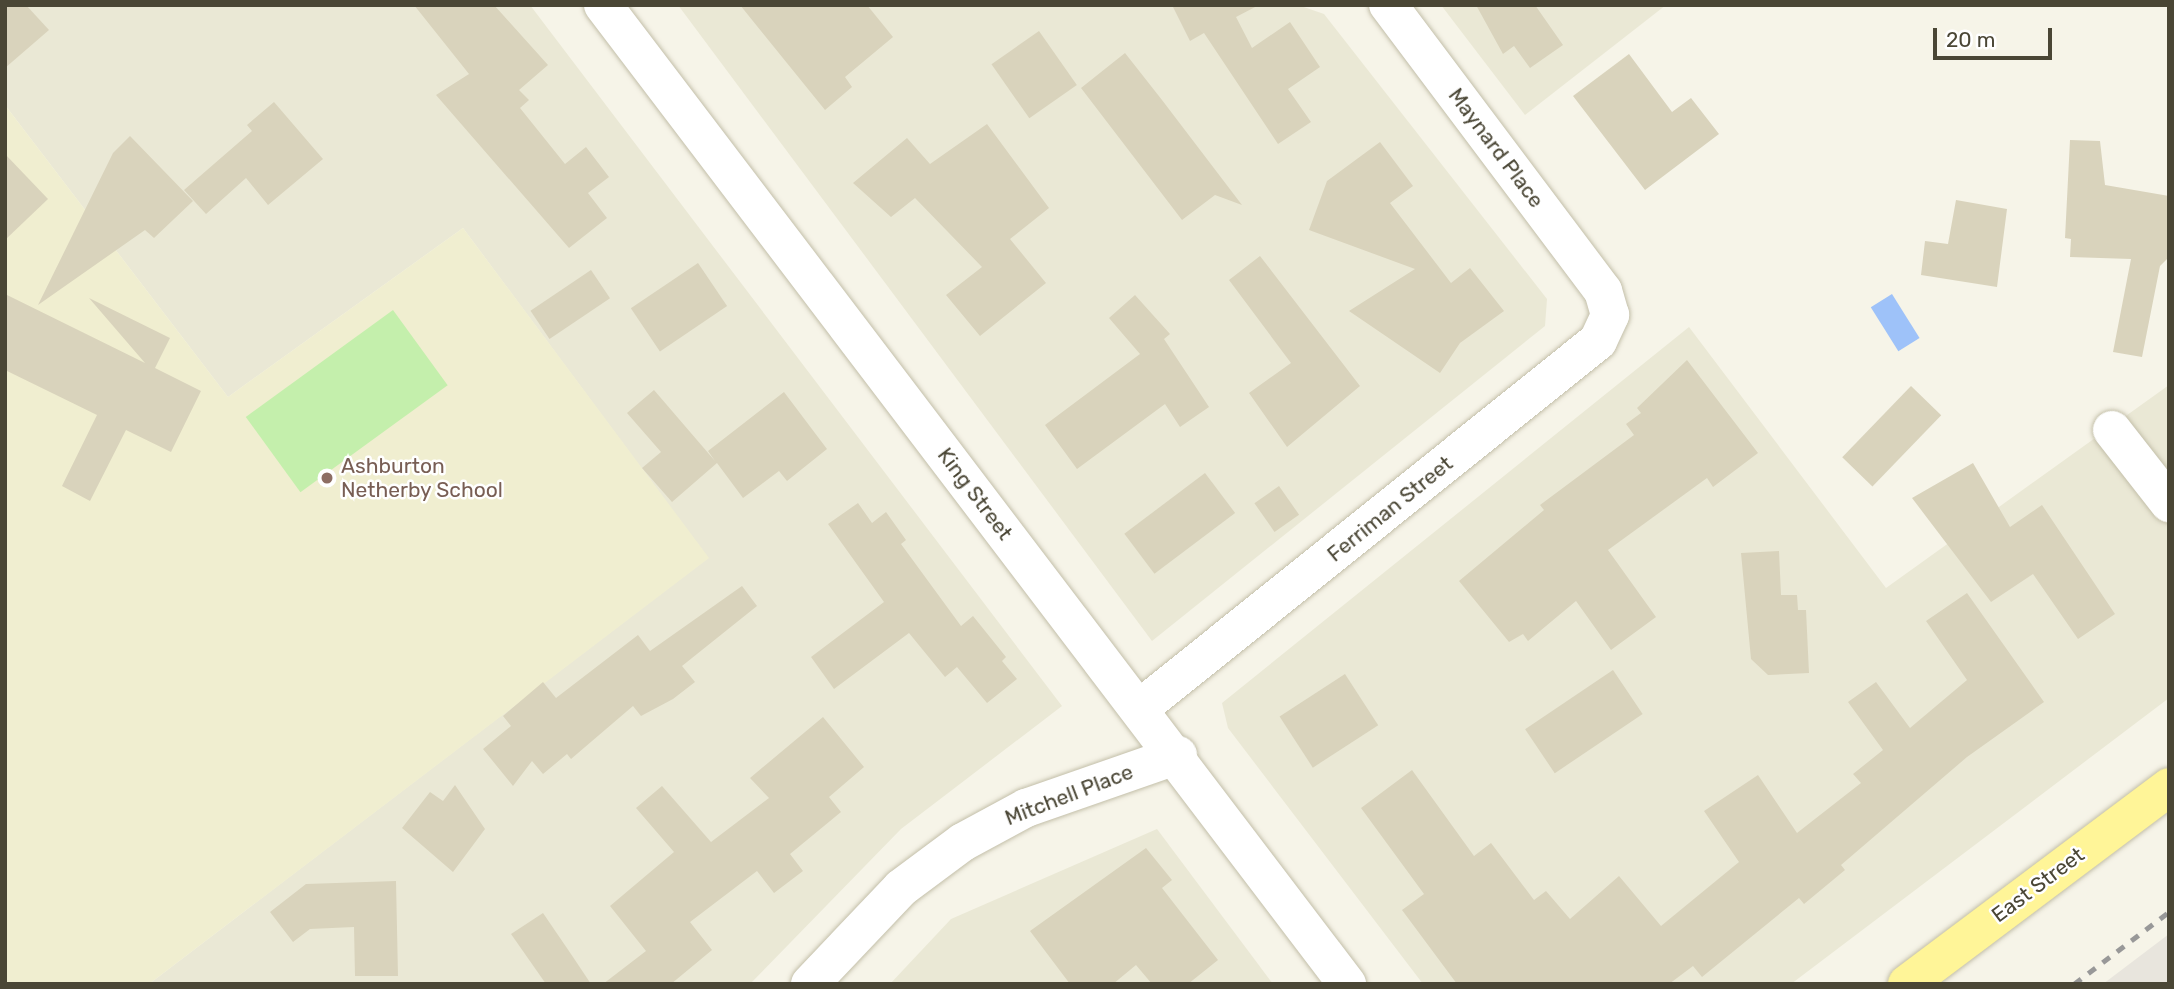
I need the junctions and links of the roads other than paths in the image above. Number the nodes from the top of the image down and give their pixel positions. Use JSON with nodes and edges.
{"nodes":[{"id":1,"x":603,"y":5,"type":"edge"},
{"id":2,"x":1388,"y":5,"type":"edge"},
{"id":3,"x":1603,"y":291,"type":"joint"},
{"id":4,"x":2112,"y":430,"type":"dead end"},
{"id":5,"x":2169,"y":503,"type":"edge"},
{"id":6,"x":1139,"y":709,"type":"junction"},
{"id":7,"x":1178,"y":755,"type":"junction"},
{"id":8,"x":2169,"y":787,"type":"edge"},
{"id":9,"x":810,"y":984,"type":"edge"},
{"id":10,"x":1347,"y":984,"type":"edge"},
{"id":11,"x":1907,"y":984,"type":"edge"}],
"edges":[{"from":1,"to":6,"type":"street","name":"King Street"},
{"from":2,"to":3,"type":"street","name":"Maynard Place"},
{"from":3,"to":6,"type":"street","name":"Ferriman Street"},
{"from":4,"to":5,"type":"street"},
{"from":6,"to":7,"type":"street","name":"King Street"},
{"from":7,"to":9,"type":"street","name":"Mitchell Place"},
{"from":7,"to":10,"type":"street","name":"King Street"},
{"from":8,"to":11,"type":"main road","name":"East Street"}]}
